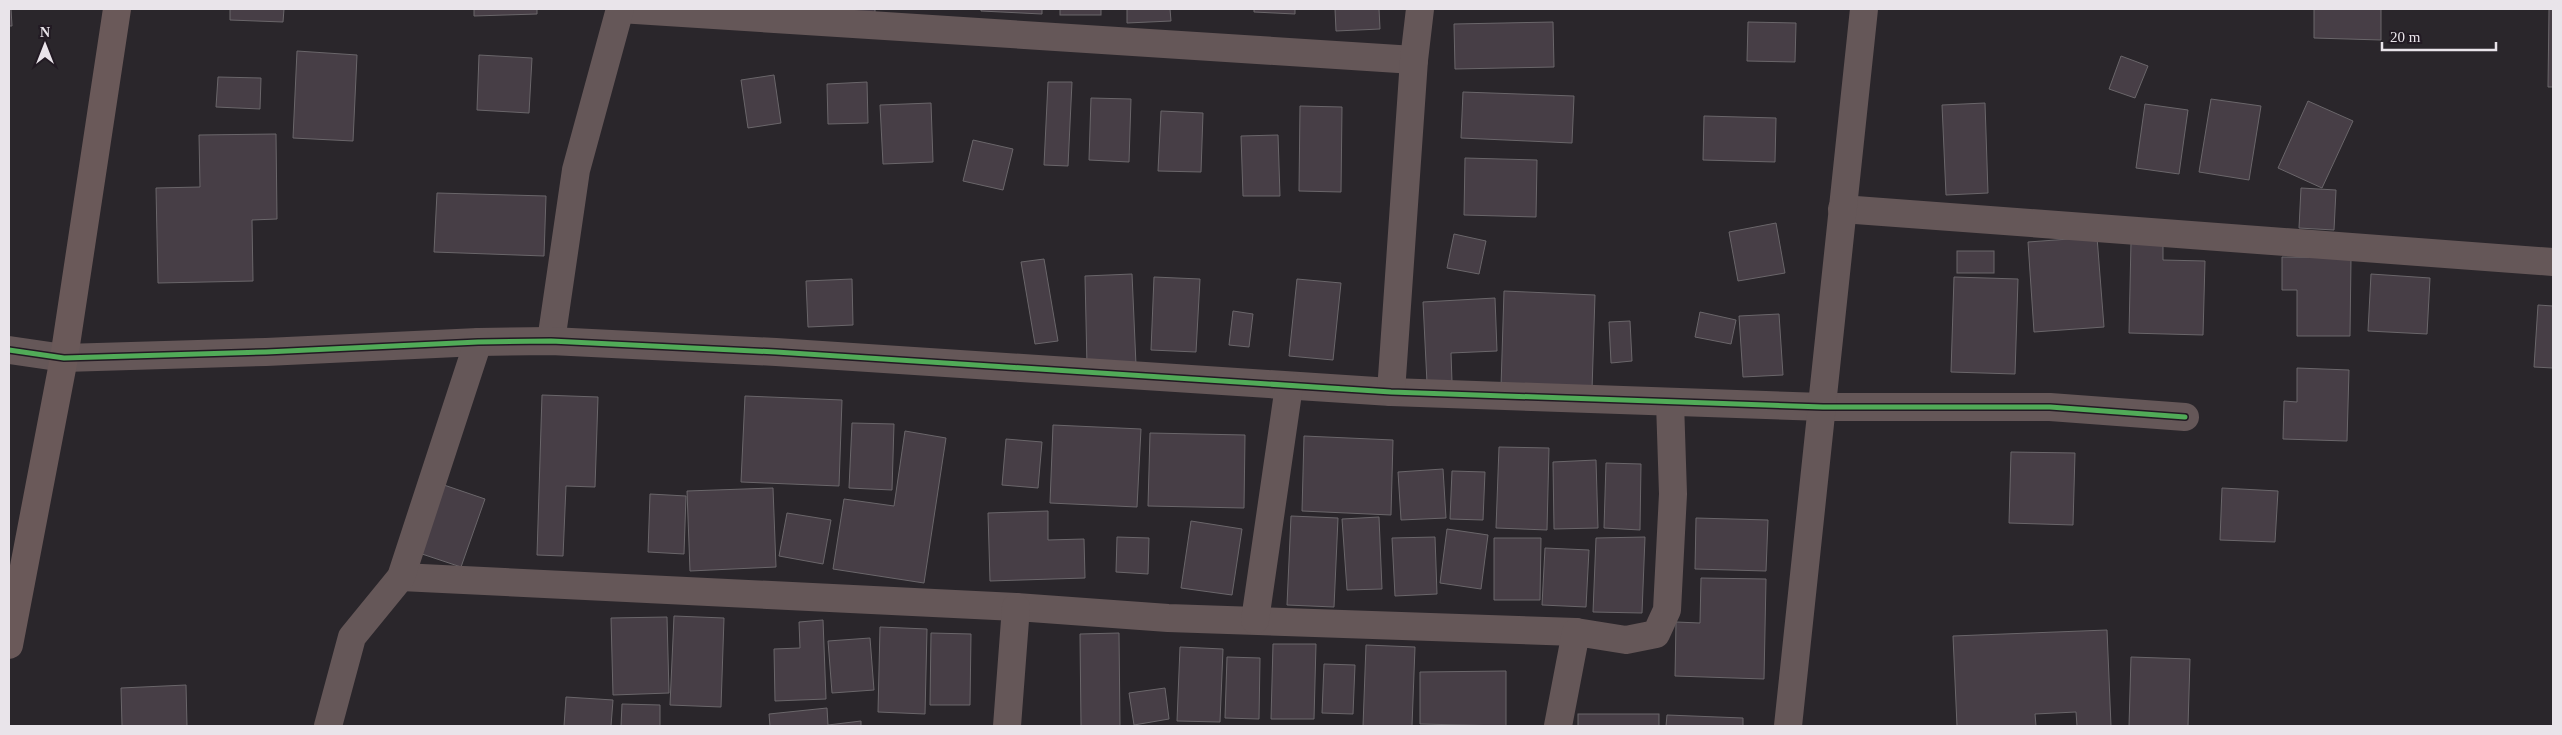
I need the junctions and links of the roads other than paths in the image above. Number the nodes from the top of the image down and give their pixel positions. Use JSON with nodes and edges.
{"nodes":[{"id":1,"x":117,"y":9,"type":"edge"},
{"id":2,"x":620,"y":9,"type":"edge"},
{"id":3,"x":1420,"y":9,"type":"edge"},
{"id":4,"x":1864,"y":9,"type":"edge"},
{"id":5,"x":1414,"y":60,"type":"junction"},
{"id":6,"x":1842,"y":209,"type":"junction"},
{"id":7,"x":2553,"y":262,"type":"edge"},
{"id":8,"x":551,"y":341,"type":"junction"},
{"id":9,"x":478,"y":342,"type":"junction"},
{"id":10,"x":9,"y":350,"type":"edge"},
{"id":11,"x":64,"y":358,"type":"junction"},
{"id":12,"x":1289,"y":386,"type":"junction"},
{"id":13,"x":1391,"y":392,"type":"junction"},
{"id":14,"x":1670,"y":402,"type":"junction"},
{"id":15,"x":1823,"y":407,"type":"junction"},
{"id":16,"x":2184,"y":417,"type":"dead end"},
{"id":17,"x":401,"y":577,"type":"junction"},
{"id":18,"x":1016,"y":606,"type":"junction"},
{"id":19,"x":1255,"y":620,"type":"junction"},
{"id":20,"x":1576,"y":632,"type":"junction"},
{"id":21,"x":9,"y":645,"type":"edge"},
{"id":22,"x":328,"y":726,"type":"edge"},
{"id":23,"x":1007,"y":726,"type":"edge"},
{"id":24,"x":1558,"y":726,"type":"edge"},
{"id":25,"x":1788,"y":726,"type":"edge"}],
"edges":[{"from":1,"to":11,"type":"street"},
{"from":2,"to":5,"type":"street"},
{"from":2,"to":8,"type":"street"},
{"from":3,"to":5,"type":"street"},
{"from":4,"to":6,"type":"street"},
{"from":5,"to":13,"type":"street"},
{"from":6,"to":7,"type":"street"},
{"from":6,"to":15,"type":"street"},
{"from":8,"to":9,"type":"street"},
{"from":8,"to":12,"type":"street"},
{"from":9,"to":11,"type":"street"},
{"from":9,"to":17,"type":"street"},
{"from":10,"to":11,"type":"street"},
{"from":11,"to":21,"type":"street"},
{"from":12,"to":13,"type":"street"},
{"from":12,"to":19,"type":"street"},
{"from":13,"to":14,"type":"street"},
{"from":14,"to":15,"type":"street"},
{"from":14,"to":20,"type":"street"},
{"from":15,"to":16,"type":"street"},
{"from":15,"to":25,"type":"street"},
{"from":17,"to":18,"type":"street"},
{"from":17,"to":22,"type":"street"},
{"from":18,"to":19,"type":"street"},
{"from":18,"to":23,"type":"street"},
{"from":19,"to":20,"type":"street"},
{"from":20,"to":24,"type":"street"}]}
